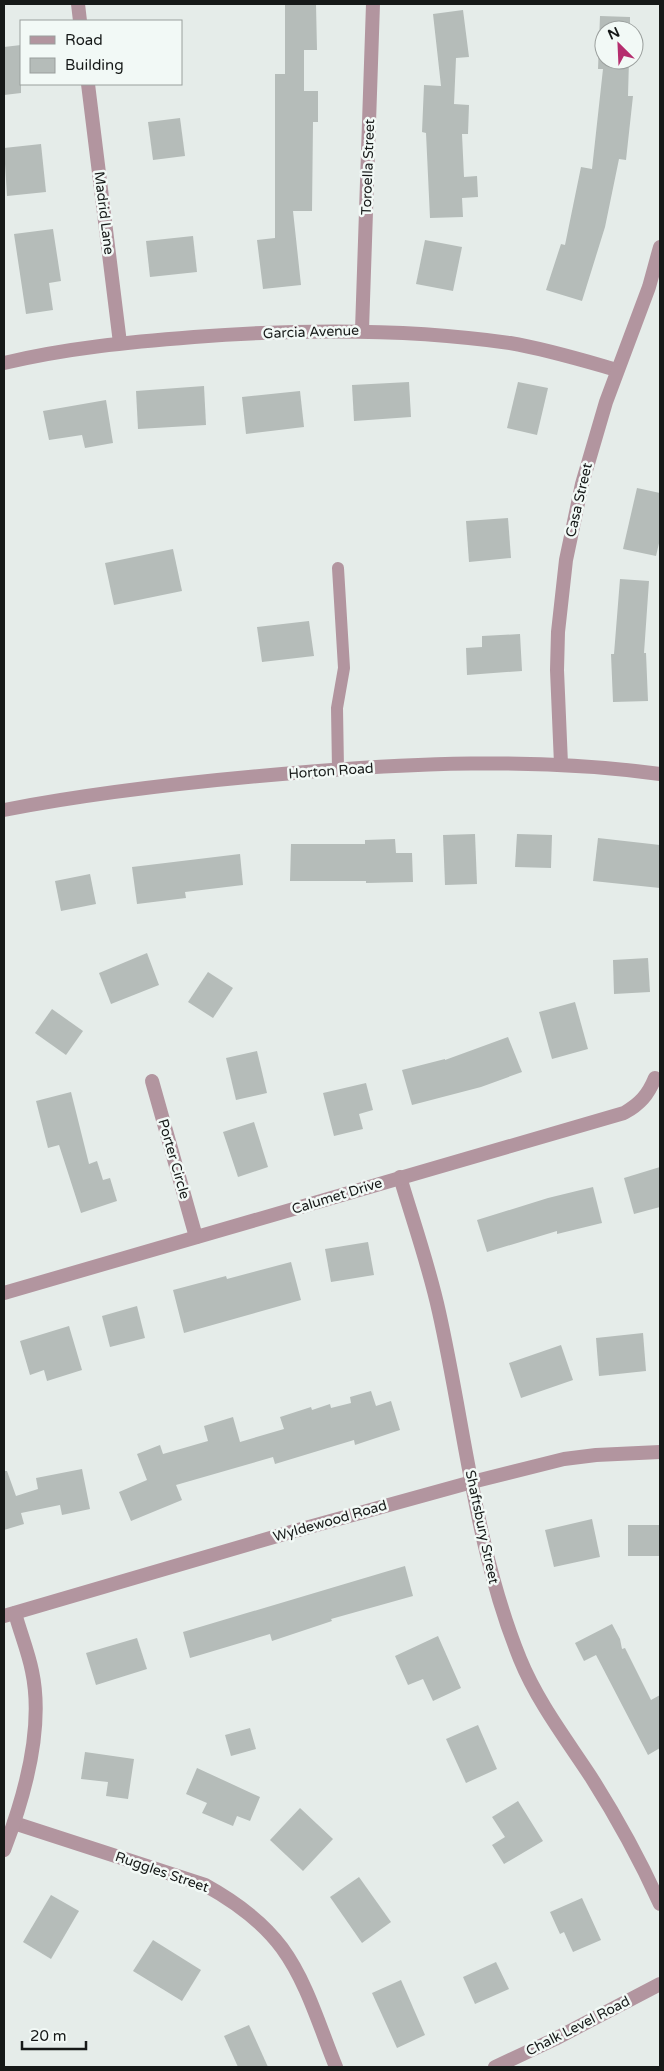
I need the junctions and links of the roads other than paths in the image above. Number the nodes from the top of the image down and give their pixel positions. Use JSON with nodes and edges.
{"nodes":[{"id":1,"x":78,"y":4,"type":"edge"},
{"id":2,"x":373,"y":4,"type":"edge"},
{"id":3,"x":80,"y":20,"type":"edge"},
{"id":4,"x":88,"y":85,"type":"edge"},
{"id":5,"x":660,"y":247,"type":"edge"},
{"id":6,"x":362,"y":330,"type":"junction"},
{"id":7,"x":120,"y":343,"type":"junction"},
{"id":8,"x":4,"y":363,"type":"edge"},
{"id":9,"x":616,"y":370,"type":"junction"},
{"id":10,"x":338,"y":568,"type":"dead end"},
{"id":11,"x":561,"y":764,"type":"junction"},
{"id":12,"x":338,"y":769,"type":"junction"},
{"id":13,"x":660,"y":774,"type":"edge"},
{"id":14,"x":4,"y":810,"type":"edge"},
{"id":15,"x":655,"y":1078,"type":"dead end"},
{"id":16,"x":152,"y":1081,"type":"dead end"},
{"id":17,"x":400,"y":1176,"type":"junction"},
{"id":18,"x":196,"y":1237,"type":"junction"},
{"id":19,"x":4,"y":1293,"type":"edge"},
{"id":20,"x":660,"y":1452,"type":"edge"},
{"id":21,"x":472,"y":1482,"type":"junction"},
{"id":22,"x":9,"y":1614,"type":"edge"},
{"id":23,"x":14,"y":1823,"type":"junction"},
{"id":24,"x":4,"y":1850,"type":"edge"},
{"id":25,"x":660,"y":1904,"type":"edge"},
{"id":26,"x":660,"y":1984,"type":"edge"},
{"id":27,"x":520,"y":2062,"type":"edge"},
{"id":28,"x":336,"y":2067,"type":"edge"},
{"id":29,"x":495,"y":2067,"type":"edge"}],
"edges":[{"from":1,"to":3,"type":"street"},
{"from":2,"to":6,"type":"street","name":"Toroella Street"},
{"from":4,"to":7,"type":"street","name":"Madrid Lane"},
{"from":5,"to":9,"type":"street","name":"Casa Street"},
{"from":6,"to":7,"type":"street","name":"Garcia Avenue"},
{"from":6,"to":9,"type":"street","name":"Garcia Avenue"},
{"from":7,"to":8,"type":"street","name":"Garcia Avenue"},
{"from":9,"to":11,"type":"street","name":"Casa Street"},
{"from":10,"to":12,"type":"lane"},
{"from":11,"to":12,"type":"street","name":"Horton Road"},
{"from":11,"to":13,"type":"street","name":"Horton Road"},
{"from":12,"to":14,"type":"street","name":"Horton Road"},
{"from":15,"to":17,"type":"street","name":"Calumet Drive"},
{"from":16,"to":18,"type":"street","name":"Porter Circle"},
{"from":17,"to":18,"type":"street","name":"Calumet Drive"},
{"from":17,"to":21,"type":"street","name":"Shaftsbury Street"},
{"from":18,"to":19,"type":"street","name":"Calumet Drive"},
{"from":20,"to":21,"type":"street","name":"Wyldewood Road"},
{"from":21,"to":22,"type":"street","name":"Wyldewood Road"},
{"from":21,"to":25,"type":"street","name":"Shaftsbury Street"},
{"from":22,"to":23,"type":"street"},
{"from":23,"to":24,"type":"street"},
{"from":23,"to":28,"type":"street","name":"Ruggles Street"},
{"from":26,"to":27,"type":"street","name":"Chalk Level Road"},
{"from":27,"to":29,"type":"street","name":"Chalk Level Road"}]}
